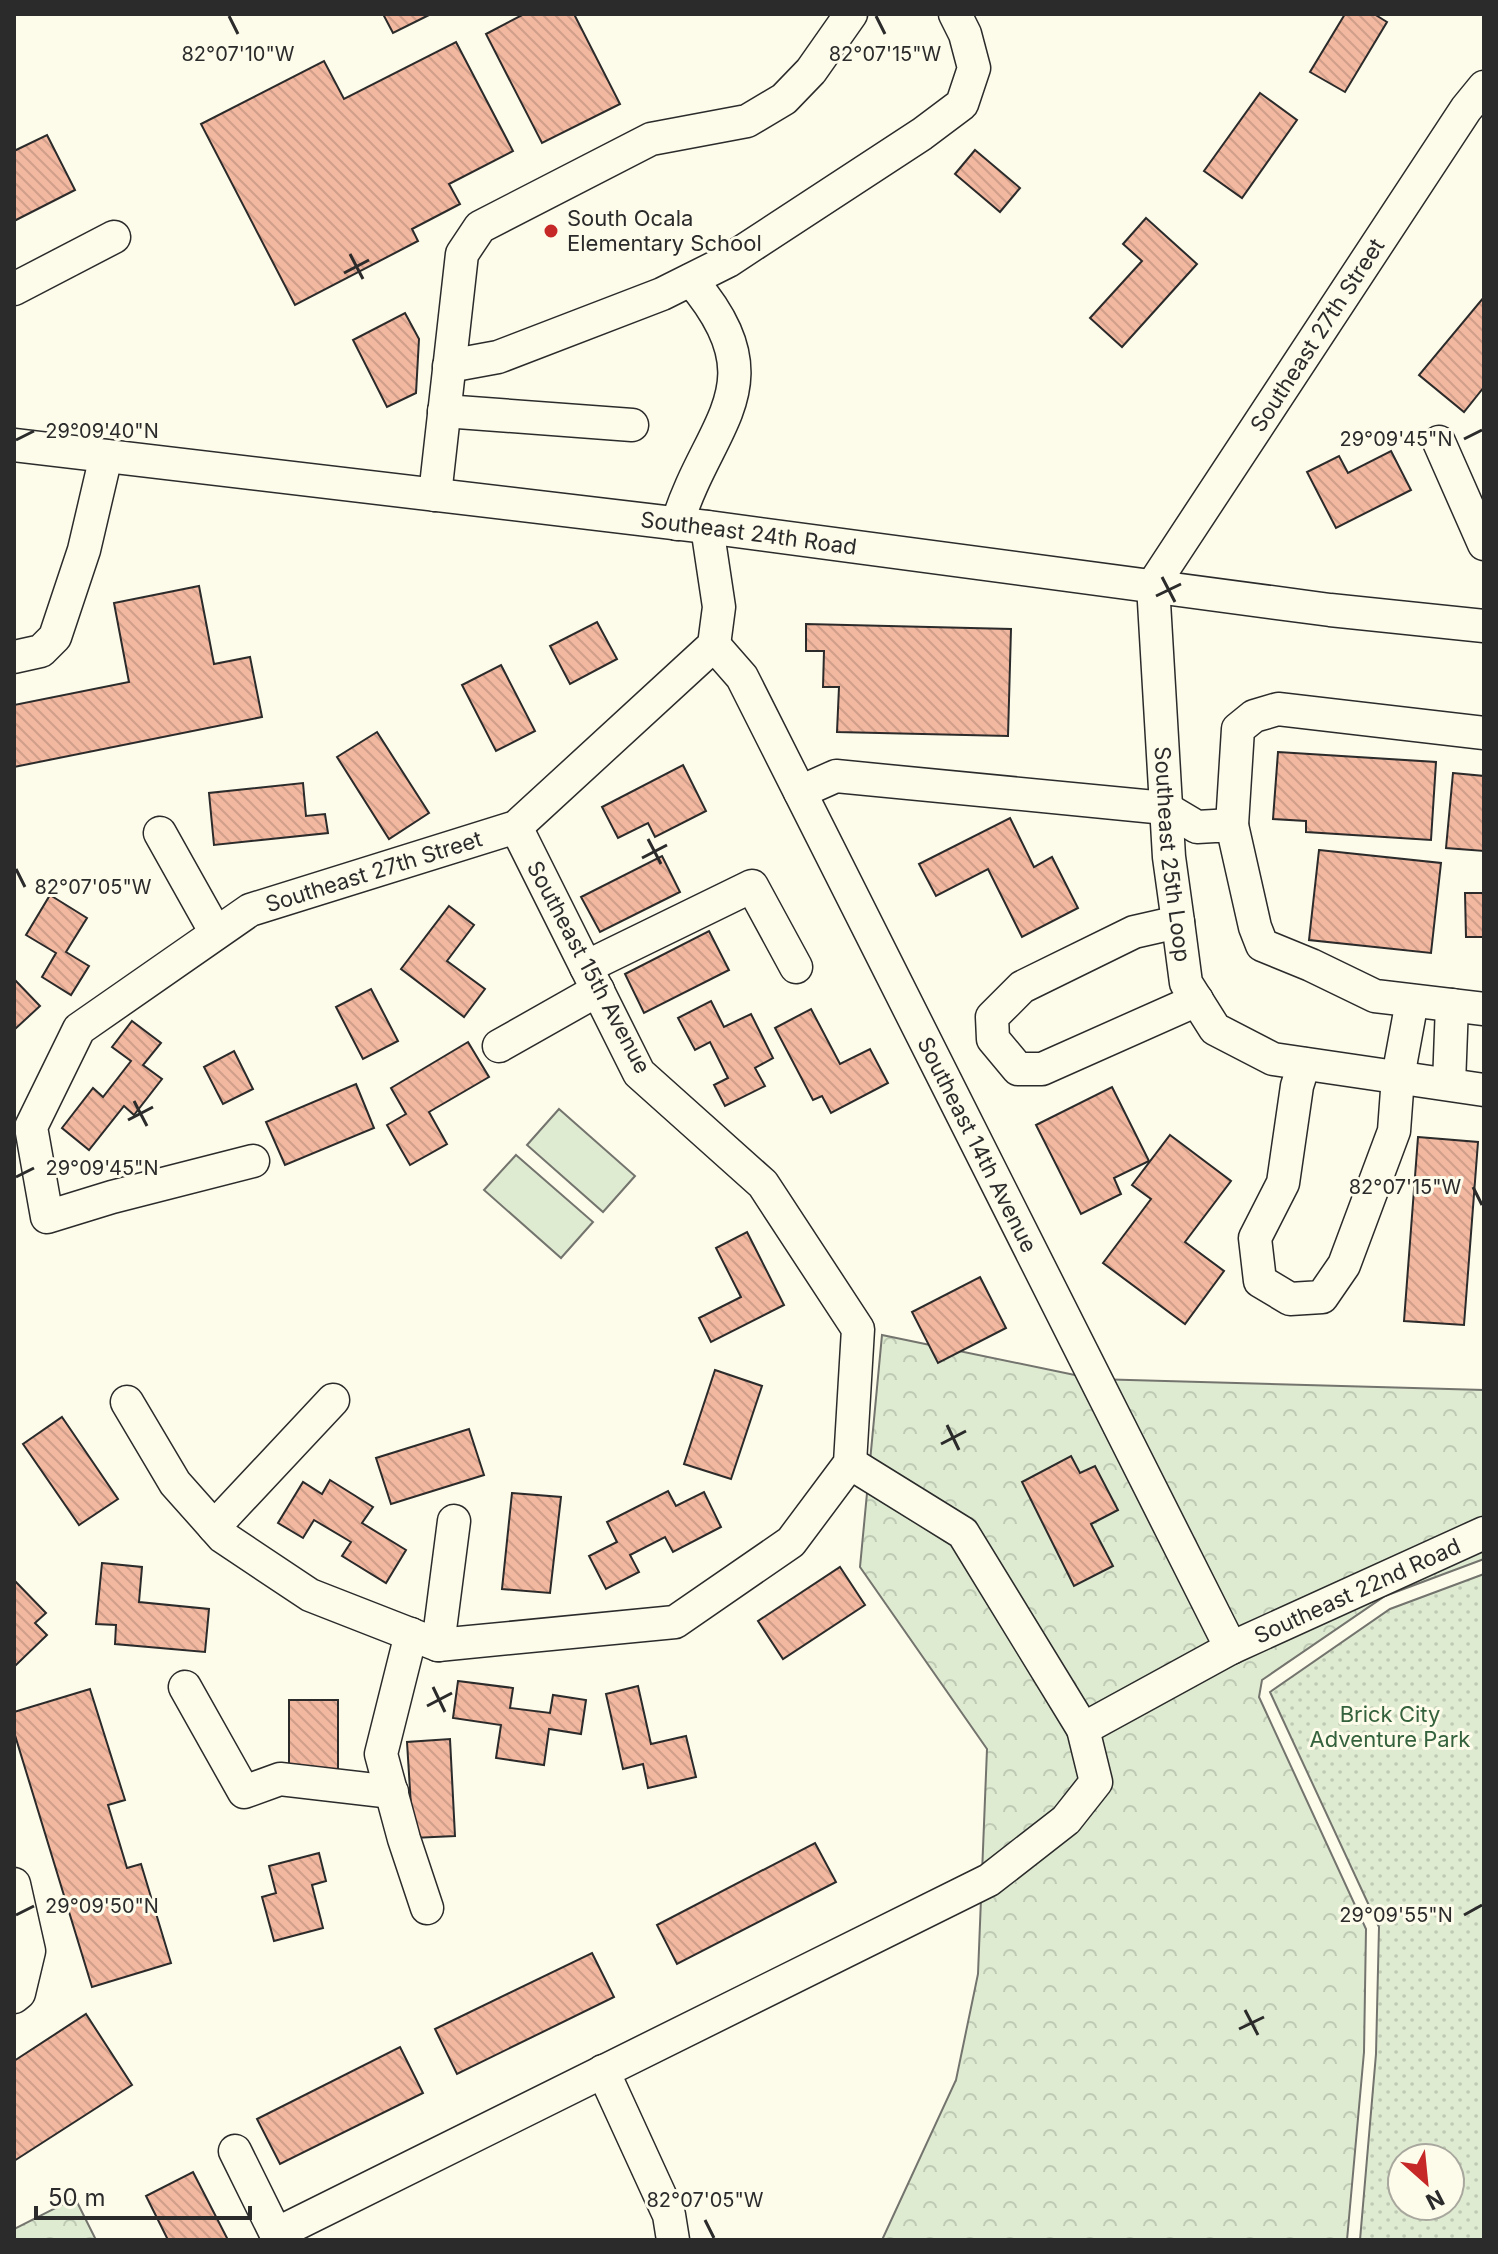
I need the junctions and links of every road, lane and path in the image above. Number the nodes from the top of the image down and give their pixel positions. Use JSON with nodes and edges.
{"nodes":[{"id":1,"x":851,"y":14,"type":"edge"},
{"id":2,"x":955,"y":14,"type":"edge"},
{"id":3,"x":1484,"y":87,"type":"edge"},
{"id":4,"x":114,"y":237,"type":"dead end"},
{"id":5,"x":691,"y":280,"type":"junction"},
{"id":6,"x":14,"y":289,"type":"edge"},
{"id":7,"x":449,"y":366,"type":"junction"},
{"id":8,"x":444,"y":411,"type":"junction"},
{"id":9,"x":632,"y":425,"type":"dead end"},
{"id":10,"x":1439,"y":442,"type":"dead end"},
{"id":11,"x":14,"y":445,"type":"edge"},
{"id":12,"x":106,"y":456,"type":"junction"},
{"id":13,"x":435,"y":495,"type":"junction"},
{"id":14,"x":692,"y":526,"type":"junction"},
{"id":15,"x":1484,"y":544,"type":"edge"},
{"id":16,"x":1153,"y":585,"type":"junction"},
{"id":17,"x":1484,"y":626,"type":"edge"},
{"id":18,"x":714,"y":645,"type":"junction"},
{"id":19,"x":14,"y":657,"type":"edge"},
{"id":20,"x":1484,"y":733,"type":"edge"},
{"id":21,"x":800,"y":792,"type":"junction"},
{"id":22,"x":1165,"y":808,"type":"junction"},
{"id":23,"x":1232,"y":825,"type":"junction"},
{"id":24,"x":516,"y":827,"type":"junction"},
{"id":25,"x":160,"y":833,"type":"dead end"},
{"id":26,"x":1178,"y":922,"type":"junction"},
{"id":27,"x":216,"y":933,"type":"junction"},
{"id":28,"x":796,"y":967,"type":"dead end"},
{"id":29,"x":592,"y":979,"type":"junction"},
{"id":30,"x":1197,"y":1000,"type":"junction"},
{"id":31,"x":1412,"y":1001,"type":"junction"},
{"id":32,"x":1452,"y":1005,"type":"junction"},
{"id":33,"x":1484,"y":1009,"type":"edge"},
{"id":34,"x":499,"y":1046,"type":"dead end"},
{"id":35,"x":1304,"y":1064,"type":"junction"},
{"id":36,"x":1398,"y":1077,"type":"junction"},
{"id":37,"x":1449,"y":1084,"type":"junction"},
{"id":38,"x":1484,"y":1090,"type":"edge"},
{"id":39,"x":27,"y":1101,"type":"edge"},
{"id":40,"x":253,"y":1161,"type":"dead end"},
{"id":41,"x":333,"y":1400,"type":"dead end"},
{"id":42,"x":127,"y":1402,"type":"dead end"},
{"id":43,"x":850,"y":1463,"type":"junction"},
{"id":44,"x":454,"y":1521,"type":"dead end"},
{"id":45,"x":218,"y":1532,"type":"junction"},
{"id":46,"x":1484,"y":1533,"type":"edge"},
{"id":47,"x":424,"y":1639,"type":"junction"},
{"id":48,"x":1231,"y":1648,"type":"junction"},
{"id":49,"x":185,"y":1687,"type":"dead end"},
{"id":50,"x":1083,"y":1729,"type":"junction"},
{"id":51,"x":392,"y":1792,"type":"junction"},
{"id":52,"x":14,"y":1884,"type":"edge"},
{"id":53,"x":427,"y":1908,"type":"dead end"},
{"id":54,"x":14,"y":1997,"type":"edge"},
{"id":55,"x":603,"y":2071,"type":"junction"},
{"id":56,"x":235,"y":2151,"type":"dead end"},
{"id":57,"x":277,"y":2237,"type":"edge"},
{"id":58,"x":673,"y":2240,"type":"edge"}],
"edges":[{"from":1,"to":7,"type":"street"},
{"from":2,"to":5,"type":"street"},
{"from":3,"to":16,"type":"street","name":"Southeast 27th Street"},
{"from":4,"to":6,"type":"street"},
{"from":5,"to":7,"type":"street"},
{"from":5,"to":14,"type":"street"},
{"from":7,"to":8,"type":"street"},
{"from":8,"to":9,"type":"street"},
{"from":8,"to":13,"type":"street"},
{"from":10,"to":15,"type":"street"},
{"from":11,"to":12,"type":"street","name":"Southeast 24th Road"},
{"from":12,"to":13,"type":"street","name":"Southeast 24th Road"},
{"from":12,"to":19,"type":"street"},
{"from":13,"to":14,"type":"street","name":"Southeast 24th Road"},
{"from":14,"to":16,"type":"street","name":"Southeast 24th Road"},
{"from":14,"to":18,"type":"street"},
{"from":16,"to":17,"type":"street","name":"Southeast 24th Road"},
{"from":16,"to":22,"type":"street","name":"Southeast 25th Loop"},
{"from":18,"to":21,"type":"street","name":"Southeast 14th Avenue"},
{"from":18,"to":24,"type":"street","name":"Southeast 27th Street"},
{"from":20,"to":23,"type":"street"},
{"from":21,"to":22,"type":"street"},
{"from":21,"to":48,"type":"street","name":"Southeast 14th Avenue"},
{"from":22,"to":23,"type":"street"},
{"from":22,"to":26,"type":"street","name":"Southeast 25th Loop"},
{"from":23,"to":31,"type":"street"},
{"from":24,"to":27,"type":"street","name":"Southeast 27th Street"},
{"from":24,"to":29,"type":"street","name":"Southeast 15th Avenue"},
{"from":25,"to":27,"type":"street"},
{"from":26,"to":30,"type":"street","name":"Southeast 25th Loop"},
{"from":26,"to":30,"type":"street"},
{"from":27,"to":39,"type":"street","name":"Southeast 27th Street"},
{"from":28,"to":29,"type":"street"},
{"from":29,"to":34,"type":"street"},
{"from":29,"to":43,"type":"street","name":"Southeast 15th Avenue"},
{"from":30,"to":35,"type":"street","name":"Southeast 25th Loop"},
{"from":31,"to":32,"type":"street"},
{"from":31,"to":36,"type":"street"},
{"from":32,"to":33,"type":"street"},
{"from":32,"to":37,"type":"street"},
{"from":35,"to":36,"type":"street","name":"Southeast 25th Loop"},
{"from":35,"to":36,"type":"street"},
{"from":36,"to":37,"type":"street","name":"Southeast 25th Loop"},
{"from":37,"to":38,"type":"street","name":"Southeast 25th Loop"},
{"from":39,"to":40,"type":"street","name":"Southeast 27th Street"},
{"from":41,"to":45,"type":"street"},
{"from":42,"to":45,"type":"street"},
{"from":43,"to":47,"type":"street"},
{"from":43,"to":50,"type":"street"},
{"from":44,"to":47,"type":"street"},
{"from":45,"to":47,"type":"street"},
{"from":46,"to":48,"type":"street","name":"Southeast 22nd Road"},
{"from":47,"to":51,"type":"street"},
{"from":48,"to":50,"type":"street"},
{"from":49,"to":51,"type":"street"},
{"from":50,"to":55,"type":"street"},
{"from":51,"to":53,"type":"street"},
{"from":52,"to":54,"type":"street"},
{"from":55,"to":57,"type":"street"},
{"from":55,"to":58,"type":"street"},
{"from":56,"to":57,"type":"street"}]}
